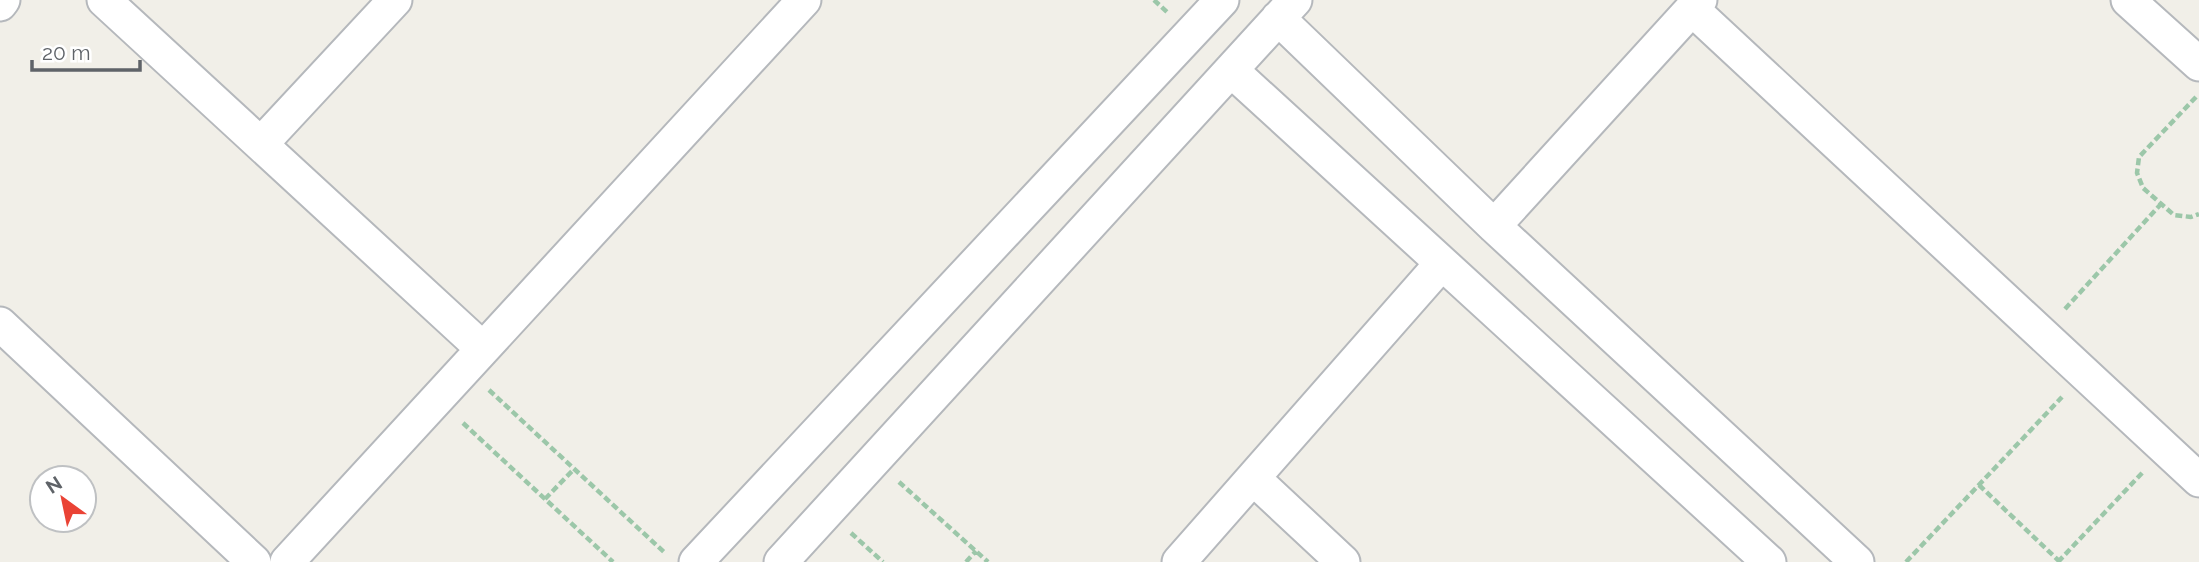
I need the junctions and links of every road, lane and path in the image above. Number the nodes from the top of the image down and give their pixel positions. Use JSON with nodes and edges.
{"nodes":[{"id":1,"x":104,"y":0,"type":"edge"},
{"id":2,"x":395,"y":0,"type":"edge"},
{"id":3,"x":804,"y":0,"type":"edge"},
{"id":4,"x":1222,"y":0,"type":"edge"},
{"id":5,"x":2128,"y":0,"type":"edge"},
{"id":6,"x":1696,"y":4,"type":"edge"},
{"id":7,"x":1286,"y":9,"type":"edge"},
{"id":8,"x":2199,"y":64,"type":"edge"},
{"id":9,"x":1231,"y":69,"type":"junction"},
{"id":10,"x":2199,"y":93,"type":"edge"},
{"id":11,"x":261,"y":144,"type":"junction"},
{"id":12,"x":2161,"y":204,"type":"junction"},
{"id":13,"x":2199,"y":214,"type":"edge"},
{"id":14,"x":1494,"y":226,"type":"junction"},
{"id":15,"x":1442,"y":263,"type":"junction"},
{"id":16,"x":0,"y":324,"type":"edge"},
{"id":17,"x":2043,"y":334,"type":"junction"},
{"id":18,"x":474,"y":359,"type":"junction"},
{"id":19,"x":2085,"y":374,"type":"junction"},
{"id":20,"x":436,"y":399,"type":"junction"},
{"id":21,"x":2165,"y":449,"type":"junction"},
{"id":22,"x":874,"y":460,"type":"junction"},
{"id":23,"x":574,"y":469,"type":"junction"},
{"id":24,"x":1253,"y":478,"type":"junction"},
{"id":25,"x":2199,"y":480,"type":"edge"},
{"id":26,"x":1979,"y":485,"type":"junction"},
{"id":27,"x":545,"y":499,"type":"junction"},
{"id":28,"x":976,"y":551,"type":"junction"},
{"id":29,"x":2059,"y":561,"type":"edge"},
{"id":30,"x":254,"y":562,"type":"edge"},
{"id":31,"x":288,"y":562,"type":"edge"},
{"id":32,"x":613,"y":562,"type":"edge"},
{"id":33,"x":675,"y":562,"type":"edge"},
{"id":34,"x":696,"y":562,"type":"edge"},
{"id":35,"x":781,"y":562,"type":"edge"},
{"id":36,"x":966,"y":562,"type":"edge"},
{"id":37,"x":988,"y":562,"type":"edge"},
{"id":38,"x":1179,"y":562,"type":"edge"},
{"id":39,"x":1343,"y":562,"type":"edge"},
{"id":40,"x":1769,"y":562,"type":"edge"},
{"id":41,"x":1857,"y":562,"type":"edge"},
{"id":42,"x":1906,"y":562,"type":"edge"}],
"edges":[{"from":1,"to":11,"type":"street"},
{"from":2,"to":11,"type":"street"},
{"from":3,"to":18,"type":"street"},
{"from":4,"to":34,"type":"street"},
{"from":5,"to":8,"type":"street"},
{"from":6,"to":14,"type":"street"},
{"from":6,"to":17,"type":"street"},
{"from":7,"to":9,"type":"street"},
{"from":7,"to":14,"type":"street"},
{"from":9,"to":15,"type":"street"},
{"from":9,"to":22,"type":"street"},
{"from":10,"to":12,"type":"path"},
{"from":11,"to":18,"type":"street"},
{"from":12,"to":13,"type":"path"},
{"from":12,"to":17,"type":"path"},
{"from":14,"to":41,"type":"street"},
{"from":15,"to":24,"type":"street"},
{"from":15,"to":40,"type":"street"},
{"from":16,"to":30,"type":"street"},
{"from":17,"to":19,"type":"street"},
{"from":18,"to":20,"type":"street"},
{"from":18,"to":23,"type":"path"},
{"from":19,"to":21,"type":"street"},
{"from":19,"to":26,"type":"path"},
{"from":20,"to":27,"type":"path"},
{"from":20,"to":31,"type":"street"},
{"from":21,"to":25,"type":"street"},
{"from":21,"to":29,"type":"path"},
{"from":22,"to":28,"type":"path"},
{"from":22,"to":35,"type":"street"},
{"from":23,"to":27,"type":"path"},
{"from":23,"to":33,"type":"path"},
{"from":24,"to":38,"type":"street"},
{"from":24,"to":39,"type":"street"},
{"from":26,"to":29,"type":"path"},
{"from":26,"to":42,"type":"path"},
{"from":27,"to":32,"type":"path"},
{"from":28,"to":36,"type":"path"},
{"from":28,"to":37,"type":"path"}]}
